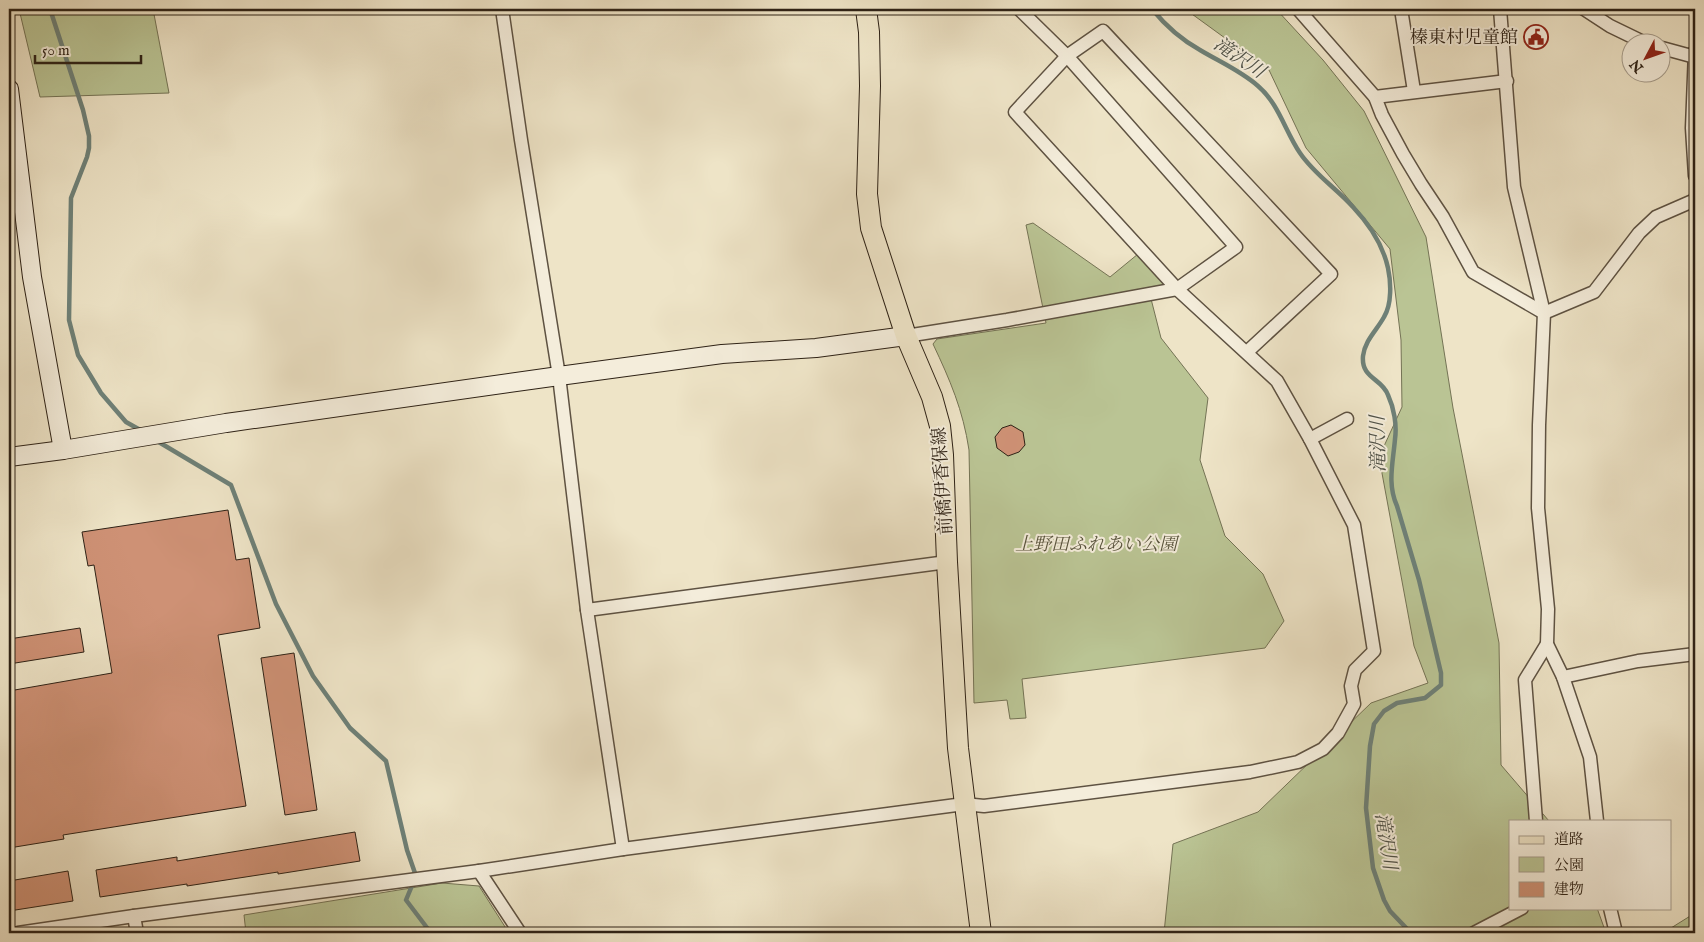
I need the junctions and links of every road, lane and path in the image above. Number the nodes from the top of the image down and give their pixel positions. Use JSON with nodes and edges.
{"nodes":[{"id":1,"x":505,"y":9,"type":"edge"},
{"id":2,"x":866,"y":9,"type":"edge"},
{"id":3,"x":1020,"y":9,"type":"edge"},
{"id":4,"x":1298,"y":9,"type":"edge"},
{"id":5,"x":1401,"y":9,"type":"edge"},
{"id":6,"x":1500,"y":9,"type":"edge"},
{"id":7,"x":1584,"y":9,"type":"edge"},
{"id":8,"x":1622,"y":32,"type":"edge"},
{"id":9,"x":1672,"y":50,"type":"edge"},
{"id":10,"x":1695,"y":55,"type":"edge"},
{"id":11,"x":1068,"y":56,"type":"junction"},
{"id":12,"x":1507,"y":81,"type":"junction"},
{"id":13,"x":9,"y":89,"type":"edge"},
{"id":14,"x":1414,"y":91,"type":"junction"},
{"id":15,"x":1374,"y":97,"type":"junction"},
{"id":16,"x":1695,"y":176,"type":"edge"},
{"id":17,"x":1695,"y":200,"type":"edge"},
{"id":18,"x":1177,"y":289,"type":"junction"},
{"id":19,"x":1544,"y":313,"type":"junction"},
{"id":20,"x":906,"y":336,"type":"junction"},
{"id":21,"x":1247,"y":352,"type":"junction"},
{"id":22,"x":559,"y":376,"type":"junction"},
{"id":23,"x":1346,"y":419,"type":"dead end"},
{"id":24,"x":1310,"y":439,"type":"junction"},
{"id":25,"x":62,"y":450,"type":"junction"},
{"id":26,"x":9,"y":457,"type":"edge"},
{"id":27,"x":947,"y":562,"type":"junction"},
{"id":28,"x":587,"y":610,"type":"junction"},
{"id":29,"x":1547,"y":644,"type":"junction"},
{"id":30,"x":1695,"y":654,"type":"edge"},
{"id":31,"x":1563,"y":677,"type":"junction"},
{"id":32,"x":964,"y":804,"type":"junction"},
{"id":33,"x":1536,"y":820,"type":"edge"},
{"id":34,"x":1598,"y":820,"type":"edge"},
{"id":35,"x":623,"y":849,"type":"junction"},
{"id":36,"x":479,"y":871,"type":"junction"},
{"id":37,"x":1518,"y":910,"type":"edge"},
{"id":38,"x":1610,"y":910,"type":"edge"},
{"id":39,"x":134,"y":916,"type":"junction"},
{"id":40,"x":18,"y":933,"type":"edge"},
{"id":41,"x":137,"y":933,"type":"edge"},
{"id":42,"x":520,"y":933,"type":"edge"},
{"id":43,"x":981,"y":933,"type":"edge"},
{"id":44,"x":1474,"y":933,"type":"edge"},
{"id":45,"x":1616,"y":933,"type":"edge"}],
"edges":[{"from":1,"to":22,"type":"street"},
{"from":2,"to":20,"type":"main road","name":"前橋伊香保線"},
{"from":3,"to":11,"type":"street"},
{"from":4,"to":15,"type":"street"},
{"from":5,"to":14,"type":"street"},
{"from":6,"to":12,"type":"street"},
{"from":7,"to":8,"type":"street"},
{"from":9,"to":10,"type":"street"},
{"from":10,"to":16,"type":"street"},
{"from":11,"to":18,"type":"street"},
{"from":11,"to":18,"type":"street"},
{"from":11,"to":21,"type":"street"},
{"from":12,"to":14,"type":"street"},
{"from":12,"to":19,"type":"street"},
{"from":13,"to":25,"type":"street"},
{"from":14,"to":15,"type":"street"},
{"from":15,"to":19,"type":"street"},
{"from":17,"to":19,"type":"street"},
{"from":18,"to":20,"type":"street"},
{"from":18,"to":21,"type":"street"},
{"from":19,"to":29,"type":"street"},
{"from":20,"to":22,"type":"street"},
{"from":20,"to":27,"type":"main road","name":"前橋伊香保線"},
{"from":21,"to":24,"type":"street"},
{"from":22,"to":25,"type":"street"},
{"from":22,"to":28,"type":"street"},
{"from":23,"to":24,"type":"street"},
{"from":24,"to":32,"type":"street"},
{"from":25,"to":26,"type":"street"},
{"from":27,"to":28,"type":"street"},
{"from":27,"to":32,"type":"main road","name":"前橋伊香保線"},
{"from":28,"to":35,"type":"street"},
{"from":29,"to":31,"type":"street"},
{"from":29,"to":33,"type":"street"},
{"from":30,"to":31,"type":"street"},
{"from":31,"to":34,"type":"street"},
{"from":32,"to":35,"type":"street"},
{"from":32,"to":43,"type":"main road","name":"前橋伊香保線"},
{"from":35,"to":36,"type":"street"},
{"from":36,"to":39,"type":"street"},
{"from":36,"to":42,"type":"street"},
{"from":37,"to":44,"type":"street"},
{"from":38,"to":45,"type":"street"},
{"from":39,"to":40,"type":"street"},
{"from":39,"to":41,"type":"street"}]}
